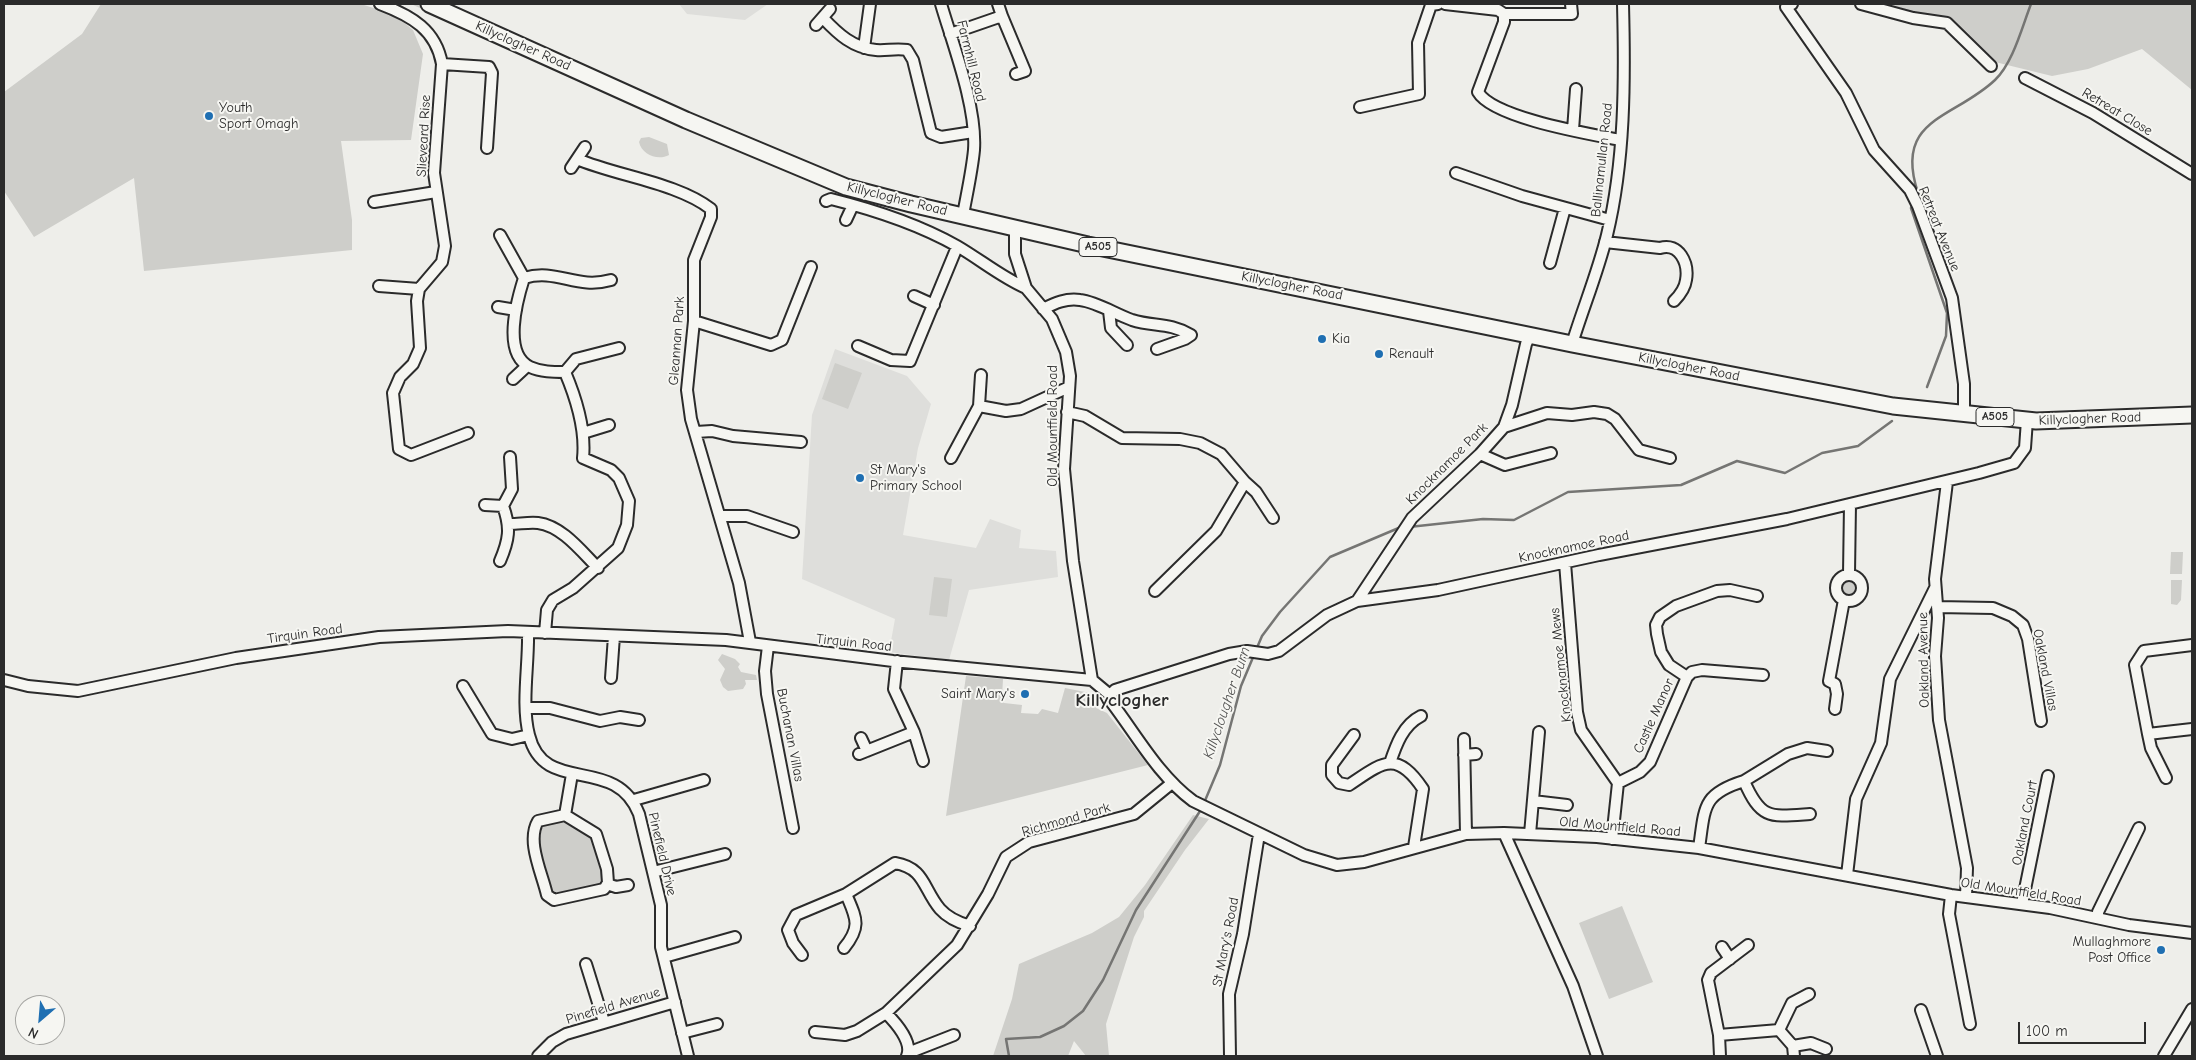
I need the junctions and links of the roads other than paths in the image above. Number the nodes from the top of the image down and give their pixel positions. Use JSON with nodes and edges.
{"nodes":[{"id":1,"x":380,"y":4,"type":"edge"},
{"id":2,"x":429,"y":4,"type":"edge"},
{"id":3,"x":870,"y":4,"type":"edge"},
{"id":4,"x":941,"y":4,"type":"edge"},
{"id":5,"x":998,"y":4,"type":"edge"},
{"id":6,"x":1438,"y":4,"type":"edge"},
{"id":7,"x":1445,"y":4,"type":"edge"},
{"id":8,"x":1571,"y":4,"type":"edge"},
{"id":9,"x":1623,"y":4,"type":"edge"},
{"id":10,"x":1861,"y":4,"type":"edge"},
{"id":11,"x":1787,"y":5,"type":"edge"},
{"id":12,"x":830,"y":9,"type":"dead end"},
{"id":13,"x":1504,"y":14,"type":"junction"},
{"id":14,"x":1002,"y":16,"type":"junction"},
{"id":15,"x":950,"y":34,"type":"junction"},
{"id":16,"x":864,"y":48,"type":"junction"},
{"id":17,"x":442,"y":64,"type":"junction"},
{"id":18,"x":1991,"y":66,"type":"dead end"},
{"id":19,"x":1016,"y":74,"type":"dead end"},
{"id":20,"x":2025,"y":78,"type":"dead end"},
{"id":21,"x":1576,"y":89,"type":"dead end"},
{"id":22,"x":1360,"y":107,"type":"dead end"},
{"id":23,"x":1573,"y":130,"type":"junction"},
{"id":24,"x":973,"y":132,"type":"junction"},
{"id":25,"x":1620,"y":140,"type":"junction"},
{"id":26,"x":585,"y":147,"type":"dead end"},
{"id":27,"x":487,"y":148,"type":"dead end"},
{"id":28,"x":1456,"y":172,"type":"dead end"},
{"id":29,"x":2192,"y":174,"type":"edge"},
{"id":30,"x":436,"y":192,"type":"junction"},
{"id":31,"x":374,"y":202,"type":"dead end"},
{"id":32,"x":826,"y":202,"type":"dead end"},
{"id":33,"x":853,"y":204,"type":"junction"},
{"id":34,"x":1565,"y":208,"type":"junction"},
{"id":35,"x":963,"y":214,"type":"junction"},
{"id":36,"x":846,"y":220,"type":"dead end"},
{"id":37,"x":1610,"y":220,"type":"junction"},
{"id":38,"x":1015,"y":227,"type":"junction"},
{"id":39,"x":500,"y":235,"type":"dead end"},
{"id":40,"x":1605,"y":242,"type":"junction"},
{"id":41,"x":957,"y":246,"type":"junction"},
{"id":42,"x":1550,"y":262,"type":"dead end"},
{"id":43,"x":811,"y":267,"type":"dead end"},
{"id":44,"x":524,"y":278,"type":"junction"},
{"id":45,"x":612,"y":280,"type":"dead end"},
{"id":46,"x":379,"y":286,"type":"dead end"},
{"id":47,"x":1026,"y":288,"type":"junction"},
{"id":48,"x":419,"y":289,"type":"junction"},
{"id":49,"x":914,"y":296,"type":"dead end"},
{"id":50,"x":1674,"y":301,"type":"dead end"},
{"id":51,"x":934,"y":305,"type":"junction"},
{"id":52,"x":498,"y":307,"type":"dead end"},
{"id":53,"x":1043,"y":309,"type":"junction"},
{"id":54,"x":516,"y":310,"type":"junction"},
{"id":55,"x":1109,"y":311,"type":"junction"},
{"id":56,"x":694,"y":321,"type":"junction"},
{"id":57,"x":1530,"y":334,"type":"junction"},
{"id":58,"x":1572,"y":344,"type":"junction"},
{"id":59,"x":1127,"y":345,"type":"dead end"},
{"id":60,"x":858,"y":346,"type":"dead end"},
{"id":61,"x":619,"y":348,"type":"dead end"},
{"id":62,"x":1157,"y":349,"type":"dead end"},
{"id":63,"x":527,"y":366,"type":"junction"},
{"id":64,"x":565,"y":372,"type":"junction"},
{"id":65,"x":981,"y":375,"type":"dead end"},
{"id":66,"x":514,"y":379,"type":"dead end"},
{"id":67,"x":1069,"y":387,"type":"junction"},
{"id":68,"x":979,"y":406,"type":"junction"},
{"id":69,"x":1067,"y":412,"type":"junction"},
{"id":70,"x":1964,"y":415,"type":"junction"},
{"id":71,"x":2192,"y":415,"type":"edge"},
{"id":72,"x":2027,"y":420,"type":"junction"},
{"id":73,"x":609,"y":425,"type":"dead end"},
{"id":74,"x":1504,"y":427,"type":"junction"},
{"id":75,"x":696,"y":432,"type":"junction"},
{"id":76,"x":468,"y":433,"type":"dead end"},
{"id":77,"x":583,"y":433,"type":"junction"},
{"id":78,"x":801,"y":442,"type":"dead end"},
{"id":79,"x":1550,"y":453,"type":"dead end"},
{"id":80,"x":1480,"y":454,"type":"junction"},
{"id":81,"x":510,"y":457,"type":"dead end"},
{"id":82,"x":951,"y":458,"type":"dead end"},
{"id":83,"x":1670,"y":458,"type":"dead end"},
{"id":84,"x":1245,"y":482,"type":"junction"},
{"id":85,"x":1947,"y":482,"type":"junction"},
{"id":86,"x":1850,"y":504,"type":"junction"},
{"id":87,"x":485,"y":505,"type":"dead end"},
{"id":88,"x":503,"y":506,"type":"junction"},
{"id":89,"x":721,"y":516,"type":"junction"},
{"id":90,"x":1273,"y":518,"type":"dead end"},
{"id":91,"x":510,"y":524,"type":"junction"},
{"id":92,"x":793,"y":532,"type":"dead end"},
{"id":93,"x":500,"y":562,"type":"dead end"},
{"id":94,"x":1565,"y":563,"type":"junction"},
{"id":95,"x":598,"y":568,"type":"junction"},
{"id":96,"x":1849,"y":574,"type":"junction"},
{"id":97,"x":1935,"y":588,"type":"junction"},
{"id":98,"x":1155,"y":591,"type":"dead end"},
{"id":99,"x":1757,"y":596,"type":"dead end"},
{"id":100,"x":1844,"y":600,"type":"junction"},
{"id":101,"x":1357,"y":601,"type":"junction"},
{"id":102,"x":1937,"y":607,"type":"junction"},
{"id":103,"x":528,"y":632,"type":"junction"},
{"id":104,"x":545,"y":633,"type":"junction"},
{"id":105,"x":614,"y":636,"type":"junction"},
{"id":106,"x":750,"y":642,"type":"junction"},
{"id":107,"x":2192,"y":645,"type":"edge"},
{"id":108,"x":768,"y":646,"type":"junction"},
{"id":109,"x":897,"y":661,"type":"junction"},
{"id":110,"x":1763,"y":675,"type":"dead end"},
{"id":111,"x":1687,"y":677,"type":"junction"},
{"id":112,"x":611,"y":678,"type":"dead end"},
{"id":113,"x":4,"y":680,"type":"edge"},
{"id":114,"x":1092,"y":680,"type":"junction"},
{"id":115,"x":463,"y":686,"type":"dead end"},
{"id":116,"x":1110,"y":695,"type":"junction"},
{"id":117,"x":527,"y":708,"type":"junction"},
{"id":118,"x":1835,"y":709,"type":"dead end"},
{"id":119,"x":1421,"y":716,"type":"dead end"},
{"id":120,"x":640,"y":720,"type":"dead end"},
{"id":121,"x":2041,"y":721,"type":"dead end"},
{"id":122,"x":2192,"y":729,"type":"edge"},
{"id":123,"x":914,"y":732,"type":"junction"},
{"id":124,"x":1539,"y":732,"type":"dead end"},
{"id":125,"x":2148,"y":734,"type":"junction"},
{"id":126,"x":529,"y":735,"type":"junction"},
{"id":127,"x":1354,"y":735,"type":"dead end"},
{"id":128,"x":861,"y":738,"type":"dead end"},
{"id":129,"x":1464,"y":739,"type":"dead end"},
{"id":130,"x":1827,"y":751,"type":"dead end"},
{"id":131,"x":1476,"y":754,"type":"dead end"},
{"id":132,"x":1464,"y":755,"type":"junction"},
{"id":133,"x":923,"y":760,"type":"dead end"},
{"id":134,"x":1390,"y":763,"type":"junction"},
{"id":135,"x":572,"y":774,"type":"junction"},
{"id":136,"x":2048,"y":776,"type":"dead end"},
{"id":137,"x":2166,"y":778,"type":"dead end"},
{"id":138,"x":704,"y":780,"type":"dead end"},
{"id":139,"x":1744,"y":781,"type":"junction"},
{"id":140,"x":1172,"y":783,"type":"junction"},
{"id":141,"x":1618,"y":783,"type":"junction"},
{"id":142,"x":634,"y":800,"type":"junction"},
{"id":143,"x":1533,"y":801,"type":"junction"},
{"id":144,"x":1567,"y":805,"type":"dead end"},
{"id":145,"x":1810,"y":814,"type":"dead end"},
{"id":146,"x":565,"y":815,"type":"junction"},
{"id":147,"x":793,"y":828,"type":"dead end"},
{"id":148,"x":2139,"y":828,"type":"dead end"},
{"id":149,"x":1504,"y":833,"type":"junction"},
{"id":150,"x":1259,"y":834,"type":"junction"},
{"id":151,"x":1466,"y":834,"type":"junction"},
{"id":152,"x":1530,"y":834,"type":"junction"},
{"id":153,"x":1612,"y":839,"type":"junction"},
{"id":154,"x":1414,"y":847,"type":"junction"},
{"id":155,"x":1699,"y":848,"type":"junction"},
{"id":156,"x":725,"y":854,"type":"dead end"},
{"id":157,"x":653,"y":872,"type":"junction"},
{"id":158,"x":1847,"y":875,"type":"junction"},
{"id":159,"x":607,"y":884,"type":"junction"},
{"id":160,"x":628,"y":884,"type":"dead end"},
{"id":161,"x":846,"y":894,"type":"junction"},
{"id":162,"x":1952,"y":895,"type":"junction"},
{"id":163,"x":1966,"y":897,"type":"junction"},
{"id":164,"x":2022,"y":904,"type":"junction"},
{"id":165,"x":2098,"y":918,"type":"junction"},
{"id":166,"x":970,"y":926,"type":"junction"},
{"id":167,"x":2192,"y":934,"type":"edge"},
{"id":168,"x":735,"y":937,"type":"dead end"},
{"id":169,"x":1748,"y":945,"type":"dead end"},
{"id":170,"x":844,"y":948,"type":"dead end"},
{"id":171,"x":1722,"y":948,"type":"dead end"},
{"id":172,"x":802,"y":954,"type":"dead end"},
{"id":173,"x":664,"y":957,"type":"junction"},
{"id":174,"x":1730,"y":959,"type":"junction"},
{"id":175,"x":586,"y":964,"type":"dead end"},
{"id":176,"x":1810,"y":994,"type":"dead end"},
{"id":177,"x":675,"y":1002,"type":"junction"},
{"id":178,"x":2192,"y":1009,"type":"edge"},
{"id":179,"x":1921,"y":1010,"type":"dead end"},
{"id":180,"x":886,"y":1013,"type":"junction"},
{"id":181,"x":604,"y":1022,"type":"junction"},
{"id":182,"x":717,"y":1024,"type":"dead end"},
{"id":183,"x":1970,"y":1024,"type":"dead end"},
{"id":184,"x":2189,"y":1024,"type":"edge"},
{"id":185,"x":1779,"y":1030,"type":"junction"},
{"id":186,"x":815,"y":1032,"type":"dead end"},
{"id":187,"x":682,"y":1033,"type":"junction"},
{"id":188,"x":954,"y":1035,"type":"dead end"},
{"id":189,"x":1719,"y":1035,"type":"junction"},
{"id":190,"x":1826,"y":1049,"type":"dead end"},
{"id":191,"x":1794,"y":1051,"type":"edge"},
{"id":192,"x":908,"y":1054,"type":"edge"},
{"id":193,"x":538,"y":1056,"type":"edge"},
{"id":194,"x":688,"y":1056,"type":"edge"},
{"id":195,"x":1230,"y":1056,"type":"edge"},
{"id":196,"x":1597,"y":1056,"type":"edge"},
{"id":197,"x":1720,"y":1056,"type":"edge"},
{"id":198,"x":1937,"y":1056,"type":"edge"},
{"id":199,"x":2164,"y":1056,"type":"edge"}],
"edges":[{"from":1,"to":17,"type":"street","name":"Slieveard Rise"},
{"from":2,"to":35,"type":"highway","name":"Killyclogher Road","number":"A505"},
{"from":3,"to":16,"type":"street"},
{"from":4,"to":15,"type":"street","name":"Farmhill Road"},
{"from":5,"to":14,"type":"street"},
{"from":6,"to":22,"type":"street"},
{"from":7,"to":13,"type":"street"},
{"from":8,"to":13,"type":"street"},
{"from":9,"to":25,"type":"street","name":"Ballinamullan Road"},
{"from":10,"to":18,"type":"street"},
{"from":11,"to":70,"type":"street","name":"Retreat Avenue"},
{"from":12,"to":16,"type":"street"},
{"from":13,"to":23,"type":"street"},
{"from":14,"to":15,"type":"street"},
{"from":14,"to":19,"type":"street"},
{"from":15,"to":24,"type":"street","name":"Farmhill Road"},
{"from":16,"to":24,"type":"street"},
{"from":17,"to":27,"type":"street"},
{"from":17,"to":30,"type":"street","name":"Slieveard Rise"},
{"from":20,"to":29,"type":"street","name":"Retreat Close"},
{"from":21,"to":23,"type":"street"},
{"from":23,"to":25,"type":"street"},
{"from":24,"to":35,"type":"street","name":"Farmhill Road"},
{"from":25,"to":37,"type":"street","name":"Ballinamullan Road"},
{"from":26,"to":56,"type":"street","name":"Gleannan Park"},
{"from":28,"to":34,"type":"street"},
{"from":30,"to":31,"type":"street"},
{"from":30,"to":48,"type":"street","name":"Slieveard Rise"},
{"from":32,"to":33,"type":"street"},
{"from":33,"to":36,"type":"street"},
{"from":33,"to":41,"type":"street"},
{"from":34,"to":37,"type":"street"},
{"from":34,"to":42,"type":"street"},
{"from":35,"to":38,"type":"highway","name":"Killyclogher Road","number":"A505"},
{"from":37,"to":40,"type":"street","name":"Ballinamullan Road"},
{"from":38,"to":47,"type":"street"},
{"from":38,"to":57,"type":"highway","name":"Killyclogher Road","number":"A505"},
{"from":39,"to":44,"type":"street"},
{"from":40,"to":50,"type":"street"},
{"from":40,"to":58,"type":"street","name":"Ballinamullan Road"},
{"from":41,"to":47,"type":"street"},
{"from":41,"to":51,"type":"street"},
{"from":43,"to":56,"type":"street"},
{"from":44,"to":45,"type":"street"},
{"from":44,"to":54,"type":"street"},
{"from":46,"to":48,"type":"street"},
{"from":47,"to":53,"type":"street","name":"Old Mountfield Road"},
{"from":48,"to":76,"type":"street"},
{"from":49,"to":51,"type":"street"},
{"from":51,"to":60,"type":"street"},
{"from":52,"to":54,"type":"street"},
{"from":53,"to":55,"type":"street"},
{"from":53,"to":67,"type":"street","name":"Old Mountfield Road"},
{"from":54,"to":63,"type":"street"},
{"from":55,"to":59,"type":"street"},
{"from":55,"to":62,"type":"street"},
{"from":56,"to":75,"type":"street","name":"Gleannan Park"},
{"from":57,"to":58,"type":"highway","name":"Killyclogher Road","number":"A505"},
{"from":57,"to":74,"type":"street","name":"Knocknamoe Park"},
{"from":58,"to":70,"type":"highway","name":"Killyclogher Road","number":"A505"},
{"from":61,"to":64,"type":"street"},
{"from":63,"to":64,"type":"street"},
{"from":63,"to":66,"type":"street"},
{"from":64,"to":77,"type":"street"},
{"from":65,"to":68,"type":"street"},
{"from":67,"to":68,"type":"street"},
{"from":67,"to":69,"type":"street","name":"Old Mountfield Road"},
{"from":68,"to":82,"type":"street"},
{"from":69,"to":84,"type":"street"},
{"from":69,"to":114,"type":"street","name":"Old Mountfield Road"},
{"from":70,"to":72,"type":"highway","name":"Killyclogher Road","number":"A505"},
{"from":71,"to":72,"type":"highway","name":"Killyclogher Road","number":"A505"},
{"from":72,"to":85,"type":"street","name":"Knocknamoe Road"},
{"from":73,"to":77,"type":"street"},
{"from":74,"to":80,"type":"street","name":"Knocknamoe Park"},
{"from":74,"to":83,"type":"street"},
{"from":75,"to":78,"type":"street"},
{"from":75,"to":89,"type":"street","name":"Gleannan Park"},
{"from":77,"to":95,"type":"street"},
{"from":79,"to":80,"type":"street"},
{"from":80,"to":101,"type":"street","name":"Knocknamoe Park"},
{"from":81,"to":88,"type":"street"},
{"from":84,"to":90,"type":"street"},
{"from":84,"to":98,"type":"street"},
{"from":85,"to":86,"type":"street","name":"Knocknamoe Road"},
{"from":85,"to":97,"type":"street","name":"Oakland Avenue"},
{"from":86,"to":94,"type":"street","name":"Knocknamoe Road"},
{"from":86,"to":96,"type":"street"},
{"from":87,"to":88,"type":"street"},
{"from":88,"to":91,"type":"street"},
{"from":89,"to":92,"type":"street"},
{"from":89,"to":106,"type":"street","name":"Gleannan Park"},
{"from":91,"to":93,"type":"street"},
{"from":91,"to":95,"type":"street"},
{"from":94,"to":101,"type":"street","name":"Knocknamoe Road"},
{"from":94,"to":141,"type":"street","name":"Knocknamoe Mews"},
{"from":95,"to":104,"type":"street"},
{"from":96,"to":100,"type":"street"},
{"from":96,"to":100,"type":"street"},
{"from":97,"to":102,"type":"street","name":"Oakland Avenue"},
{"from":97,"to":158,"type":"street"},
{"from":99,"to":111,"type":"street","name":"Castle Manor"},
{"from":100,"to":118,"type":"street"},
{"from":101,"to":116,"type":"street","name":"Knocknamoe Road"},
{"from":102,"to":121,"type":"street","name":"Oakland Villas"},
{"from":102,"to":163,"type":"street","name":"Oakland Avenue"},
{"from":103,"to":104,"type":"street","name":"Tirquin Road"},
{"from":103,"to":113,"type":"street","name":"Tirquin Road"},
{"from":103,"to":117,"type":"street","name":"Pinefield Drive"},
{"from":104,"to":105,"type":"street","name":"Tirquin Road"},
{"from":105,"to":106,"type":"street","name":"Tirquin Road"},
{"from":105,"to":112,"type":"street"},
{"from":106,"to":108,"type":"street","name":"Tirquin Road"},
{"from":107,"to":125,"type":"street"},
{"from":108,"to":109,"type":"street","name":"Tirquin Road"},
{"from":108,"to":147,"type":"street","name":"Buchanan Villas"},
{"from":109,"to":114,"type":"street","name":"Tirquin Road"},
{"from":109,"to":123,"type":"street"},
{"from":110,"to":111,"type":"street","name":"Castle Manor"},
{"from":111,"to":141,"type":"street","name":"Castle Manor"},
{"from":114,"to":116,"type":"street"},
{"from":115,"to":126,"type":"street"},
{"from":116,"to":140,"type":"street","name":"Old Mountfield Road"},
{"from":117,"to":120,"type":"street"},
{"from":117,"to":126,"type":"street","name":"Pinefield Drive"},
{"from":119,"to":134,"type":"street"},
{"from":122,"to":125,"type":"street"},
{"from":123,"to":128,"type":"street"},
{"from":123,"to":133,"type":"street"},
{"from":124,"to":143,"type":"street"},
{"from":125,"to":137,"type":"street"},
{"from":126,"to":135,"type":"street","name":"Pinefield Drive"},
{"from":127,"to":134,"type":"street"},
{"from":129,"to":132,"type":"street"},
{"from":130,"to":139,"type":"street"},
{"from":131,"to":132,"type":"street"},
{"from":132,"to":151,"type":"street"},
{"from":134,"to":154,"type":"street"},
{"from":135,"to":142,"type":"street","name":"Pinefield Drive"},
{"from":135,"to":146,"type":"street"},
{"from":136,"to":164,"type":"street","name":"Oakland Court"},
{"from":138,"to":142,"type":"street"},
{"from":139,"to":145,"type":"street"},
{"from":139,"to":155,"type":"street"},
{"from":140,"to":150,"type":"street","name":"Old Mountfield Road"},
{"from":140,"to":166,"type":"street","name":"Richmond Park"},
{"from":141,"to":153,"type":"street"},
{"from":142,"to":157,"type":"street","name":"Pinefield Drive"},
{"from":143,"to":144,"type":"street"},
{"from":143,"to":152,"type":"street"},
{"from":146,"to":159,"type":"street"},
{"from":146,"to":159,"type":"street"},
{"from":148,"to":165,"type":"street"},
{"from":149,"to":151,"type":"street","name":"Old Mountfield Road"},
{"from":149,"to":152,"type":"street","name":"Old Mountfield Road"},
{"from":149,"to":196,"type":"street"},
{"from":150,"to":154,"type":"street","name":"Old Mountfield Road"},
{"from":150,"to":195,"type":"street","name":"St Mary's Road"},
{"from":151,"to":154,"type":"street","name":"Old Mountfield Road"},
{"from":152,"to":153,"type":"street","name":"Old Mountfield Road"},
{"from":153,"to":155,"type":"street","name":"Old Mountfield Road"},
{"from":155,"to":158,"type":"street","name":"Old Mountfield Road"},
{"from":156,"to":157,"type":"street"},
{"from":157,"to":173,"type":"street","name":"Pinefield Drive"},
{"from":158,"to":162,"type":"street","name":"Old Mountfield Road"},
{"from":159,"to":160,"type":"street"},
{"from":161,"to":166,"type":"street"},
{"from":161,"to":170,"type":"street"},
{"from":161,"to":172,"type":"street"},
{"from":162,"to":163,"type":"street","name":"Old Mountfield Road"},
{"from":162,"to":183,"type":"street"},
{"from":163,"to":164,"type":"street","name":"Old Mountfield Road"},
{"from":164,"to":165,"type":"street","name":"Old Mountfield Road"},
{"from":165,"to":167,"type":"street","name":"Old Mountfield Road"},
{"from":166,"to":180,"type":"street","name":"Richmond Park"},
{"from":168,"to":173,"type":"street"},
{"from":169,"to":174,"type":"street"},
{"from":171,"to":174,"type":"street"},
{"from":173,"to":177,"type":"street","name":"Pinefield Drive"},
{"from":174,"to":189,"type":"street"},
{"from":175,"to":181,"type":"street"},
{"from":176,"to":185,"type":"street"},
{"from":177,"to":181,"type":"street","name":"Pinefield Avenue"},
{"from":177,"to":187,"type":"street","name":"Pinefield Drive"},
{"from":178,"to":184,"type":"street"},
{"from":179,"to":198,"type":"street"},
{"from":180,"to":186,"type":"street","name":"Richmond Park"},
{"from":180,"to":192,"type":"street"},
{"from":181,"to":193,"type":"street","name":"Pinefield Avenue"},
{"from":182,"to":187,"type":"street"},
{"from":184,"to":199,"type":"street"},
{"from":185,"to":189,"type":"street"},
{"from":185,"to":191,"type":"street"},
{"from":187,"to":194,"type":"street","name":"Pinefield Drive"},
{"from":188,"to":192,"type":"street"},
{"from":189,"to":197,"type":"street"},
{"from":190,"to":191,"type":"street"}]}
